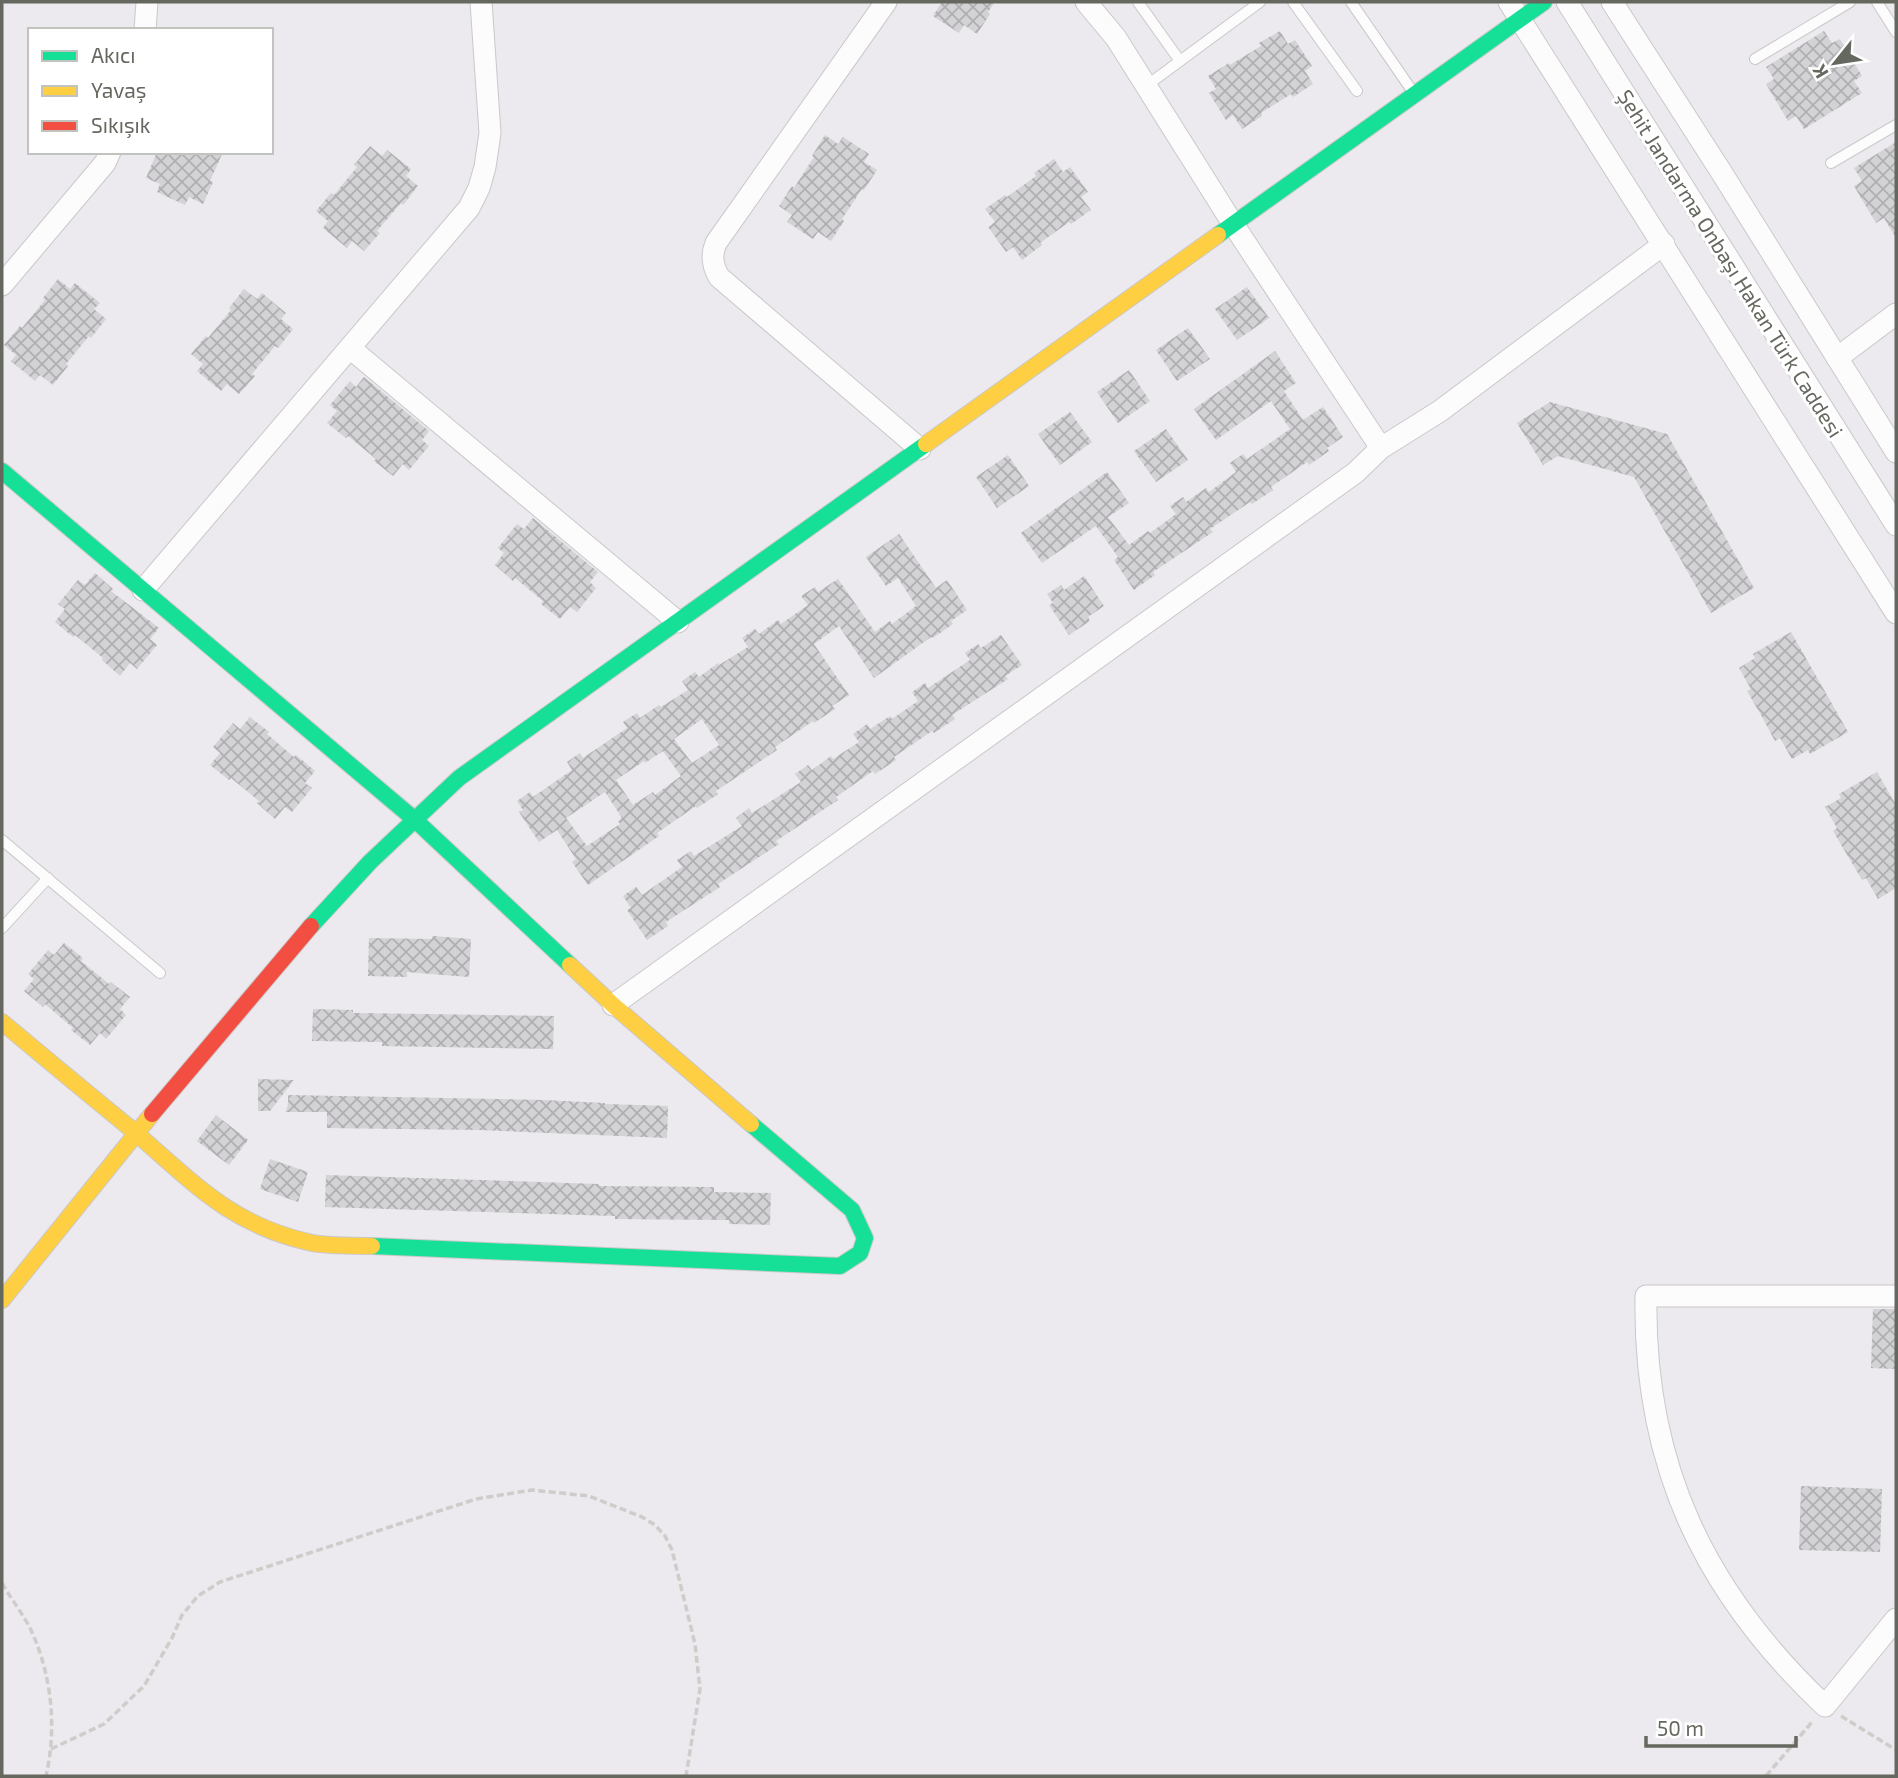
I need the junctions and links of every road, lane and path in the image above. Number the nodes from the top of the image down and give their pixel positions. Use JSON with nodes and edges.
{"nodes":[{"id":1,"x":147,"y":2,"type":"edge"},
{"id":2,"x":481,"y":2,"type":"edge"},
{"id":3,"x":886,"y":2,"type":"edge"},
{"id":4,"x":1086,"y":2,"type":"edge"},
{"id":5,"x":1138,"y":2,"type":"edge"},
{"id":6,"x":1260,"y":2,"type":"edge"},
{"id":7,"x":1293,"y":2,"type":"edge"},
{"id":8,"x":1351,"y":2,"type":"edge"},
{"id":9,"x":1544,"y":2,"type":"edge"},
{"id":10,"x":1567,"y":2,"type":"edge"},
{"id":11,"x":1612,"y":2,"type":"edge"},
{"id":12,"x":1850,"y":2,"type":"edge"},
{"id":13,"x":1877,"y":2,"type":"edge"},
{"id":14,"x":1514,"y":10,"type":"edge"},
{"id":15,"x":145,"y":28,"type":"edge"},
{"id":16,"x":1896,"y":32,"type":"edge"},
{"id":17,"x":1755,"y":59,"type":"dead end"},
{"id":18,"x":1180,"y":61,"type":"junction"},
{"id":19,"x":1146,"y":86,"type":"junction"},
{"id":20,"x":1357,"y":90,"type":"dead end"},
{"id":21,"x":1415,"y":94,"type":"junction"},
{"id":22,"x":1896,"y":125,"type":"edge"},
{"id":23,"x":109,"y":154,"type":"edge"},
{"id":24,"x":1831,"y":163,"type":"dead end"},
{"id":25,"x":1233,"y":224,"type":"junction"},
{"id":26,"x":1664,"y":244,"type":"junction"},
{"id":27,"x":2,"y":285,"type":"edge"},
{"id":28,"x":1896,"y":314,"type":"edge"},
{"id":29,"x":351,"y":348,"type":"junction"},
{"id":30,"x":1837,"y":358,"type":"junction"},
{"id":31,"x":1381,"y":448,"type":"junction"},
{"id":32,"x":920,"y":449,"type":"junction"},
{"id":33,"x":1896,"y":452,"type":"edge"},
{"id":34,"x":2,"y":471,"type":"edge"},
{"id":35,"x":1896,"y":525,"type":"edge"},
{"id":36,"x":143,"y":590,"type":"junction"},
{"id":37,"x":1896,"y":613,"type":"edge"},
{"id":38,"x":677,"y":622,"type":"junction"},
{"id":39,"x":414,"y":819,"type":"junction"},
{"id":40,"x":2,"y":840,"type":"edge"},
{"id":41,"x":48,"y":878,"type":"junction"},
{"id":42,"x":2,"y":928,"type":"edge"},
{"id":43,"x":160,"y":973,"type":"dead end"},
{"id":44,"x":613,"y":1004,"type":"junction"},
{"id":45,"x":2,"y":1022,"type":"edge"},
{"id":46,"x":135,"y":1134,"type":"junction"},
{"id":47,"x":1896,"y":1296,"type":"edge"},
{"id":48,"x":2,"y":1300,"type":"edge"},
{"id":49,"x":2,"y":1583,"type":"edge"},
{"id":50,"x":1896,"y":1619,"type":"edge"},
{"id":51,"x":1825,"y":1706,"type":"junction"},
{"id":52,"x":51,"y":1749,"type":"junction"},
{"id":53,"x":1896,"y":1749,"type":"edge"},
{"id":54,"x":47,"y":1776,"type":"edge"},
{"id":55,"x":686,"y":1776,"type":"edge"},
{"id":56,"x":1766,"y":1776,"type":"edge"}],
"edges":[{"from":1,"to":15,"type":"street"},
{"from":2,"to":29,"type":"street"},
{"from":3,"to":32,"type":"street"},
{"from":4,"to":19,"type":"street"},
{"from":5,"to":18,"type":"lane"},
{"from":6,"to":18,"type":"lane"},
{"from":7,"to":20,"type":"lane"},
{"from":8,"to":21,"type":"lane"},
{"from":9,"to":14,"type":"street"},
{"from":10,"to":35,"type":"street","name":"Şehit Jandarma Onbaşı Hakan Türk Caddesi"},
{"from":11,"to":30,"type":"street","name":"Şehit Jandarma Onbaşı Hakan Türk Caddesi"},
{"from":12,"to":17,"type":"lane"},
{"from":13,"to":16,"type":"lane"},
{"from":14,"to":21,"type":"street"},
{"from":14,"to":26,"type":"street"},
{"from":18,"to":19,"type":"lane"},
{"from":19,"to":25,"type":"street"},
{"from":21,"to":25,"type":"street"},
{"from":22,"to":24,"type":"lane"},
{"from":23,"to":27,"type":"street"},
{"from":25,"to":31,"type":"street"},
{"from":25,"to":32,"type":"street"},
{"from":26,"to":31,"type":"street"},
{"from":26,"to":37,"type":"street"},
{"from":28,"to":30,"type":"street"},
{"from":29,"to":36,"type":"street"},
{"from":29,"to":38,"type":"street"},
{"from":30,"to":33,"type":"street","name":"Şehit Jandarma Onbaşı Hakan Türk Caddesi"},
{"from":31,"to":44,"type":"street"},
{"from":32,"to":38,"type":"street"},
{"from":34,"to":36,"type":"street"},
{"from":36,"to":39,"type":"street"},
{"from":38,"to":39,"type":"street"},
{"from":39,"to":44,"type":"street"},
{"from":39,"to":46,"type":"street"},
{"from":40,"to":41,"type":"lane"},
{"from":41,"to":42,"type":"lane"},
{"from":41,"to":43,"type":"lane"},
{"from":44,"to":46,"type":"street"},
{"from":45,"to":46,"type":"street"},
{"from":46,"to":48,"type":"street"},
{"from":47,"to":51,"type":"street"},
{"from":49,"to":52,"type":"path"},
{"from":50,"to":51,"type":"street"},
{"from":51,"to":53,"type":"path"},
{"from":51,"to":56,"type":"path"},
{"from":52,"to":54,"type":"path"},
{"from":52,"to":55,"type":"path"}]}
